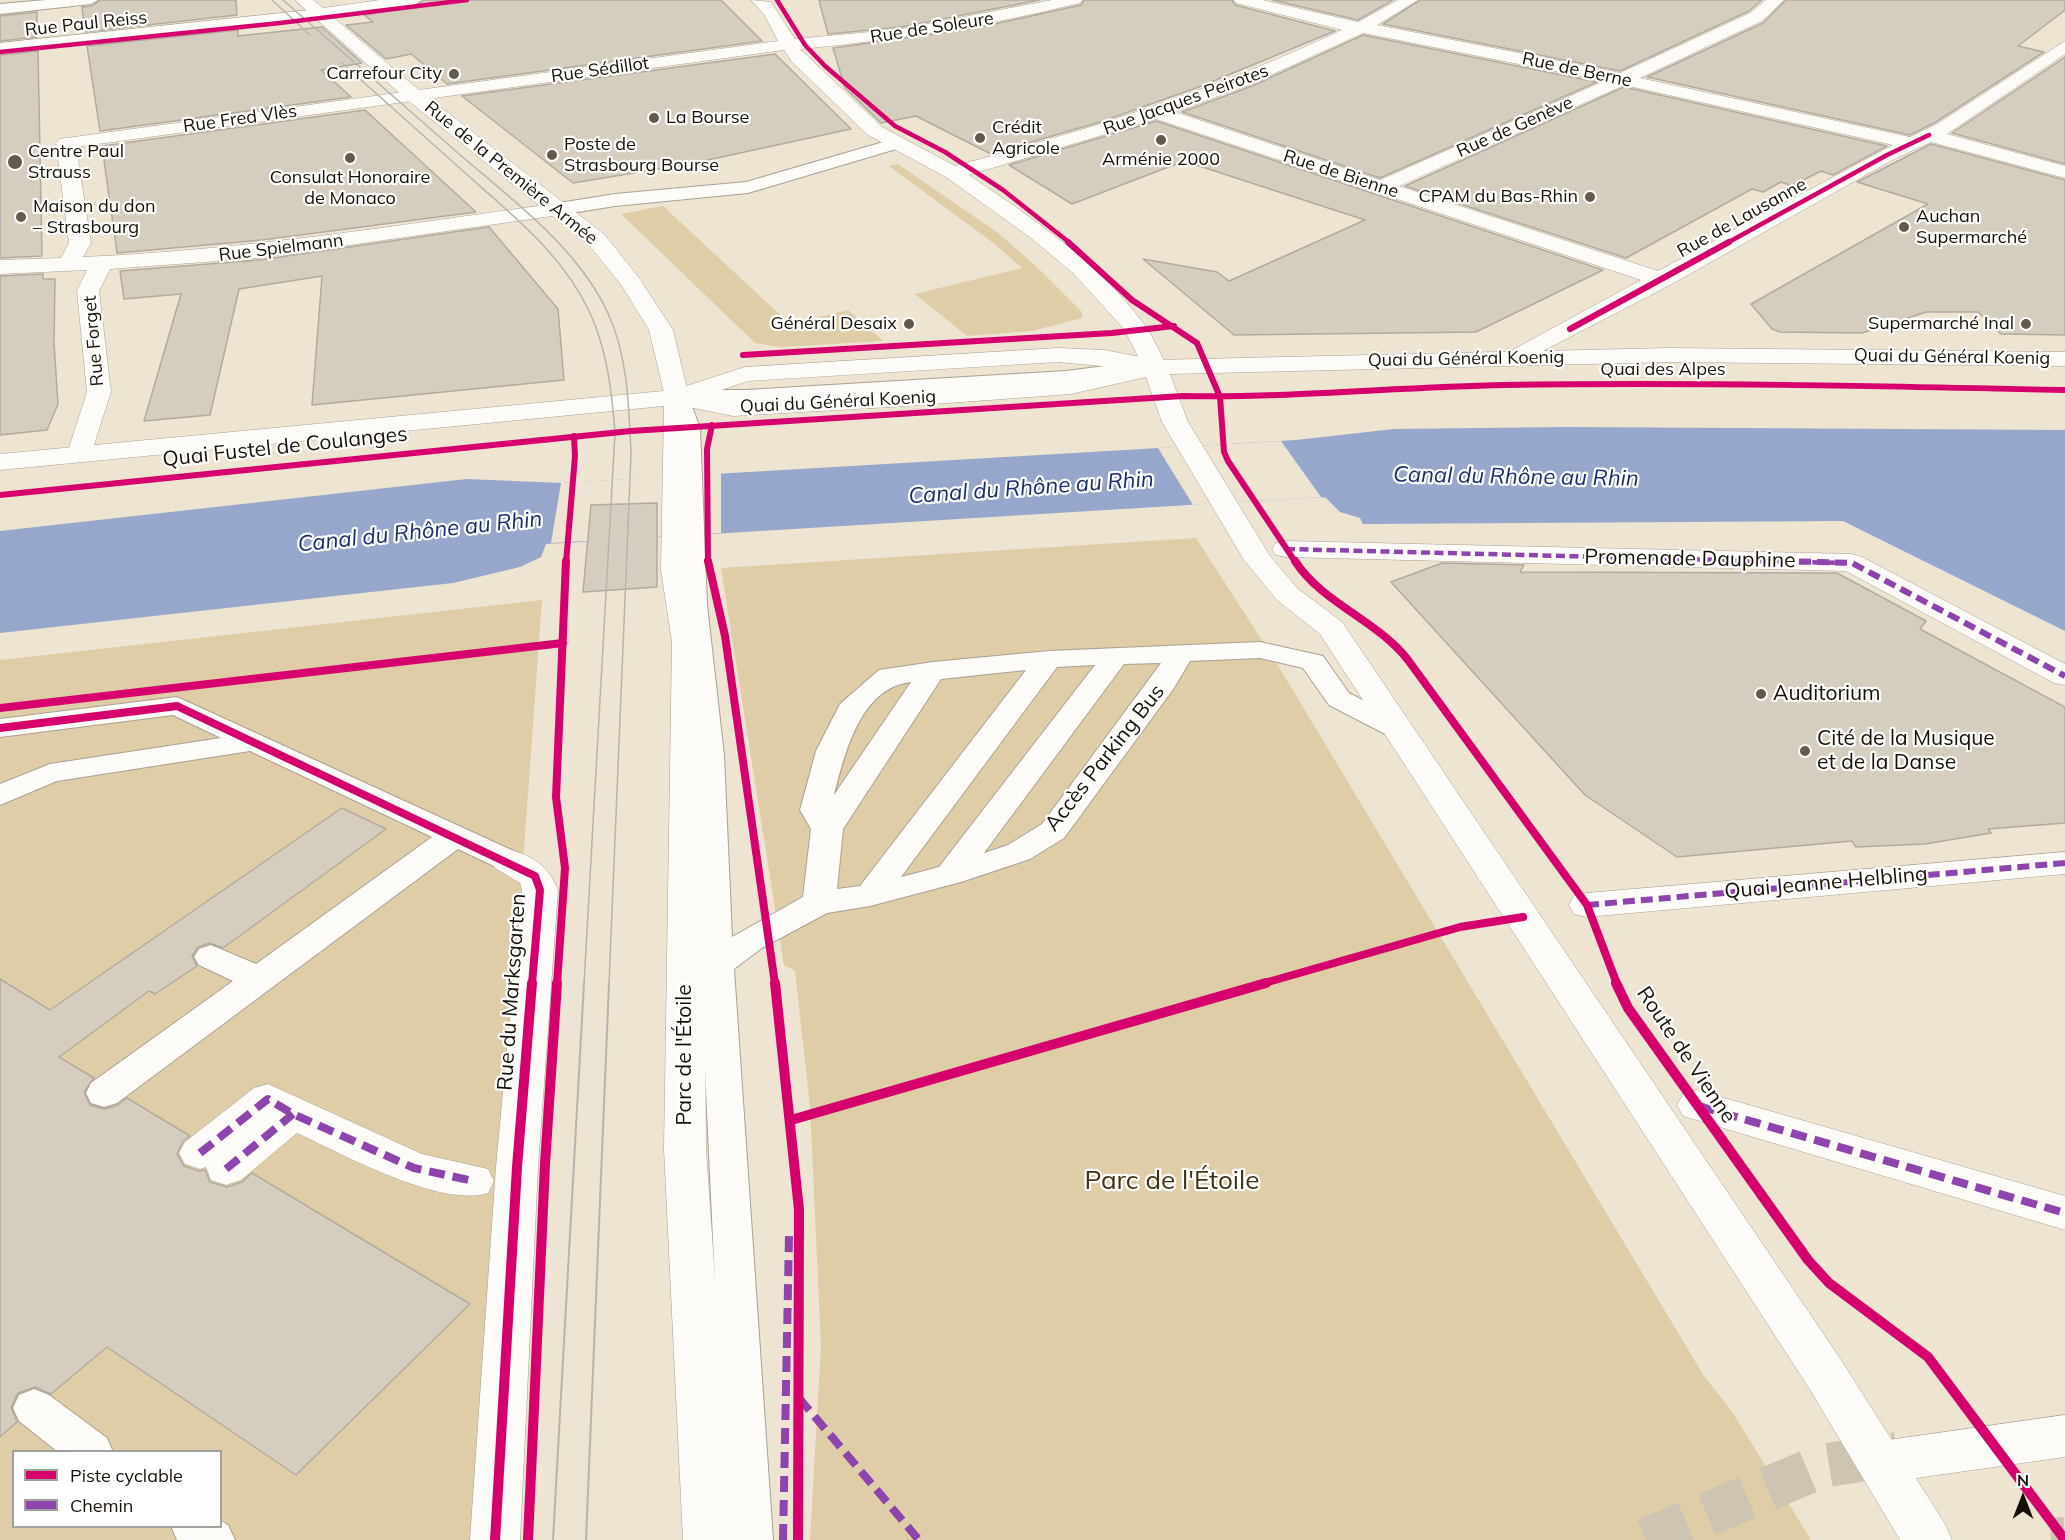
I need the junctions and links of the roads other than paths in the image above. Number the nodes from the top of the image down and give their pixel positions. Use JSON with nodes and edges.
{"nodes":[{"id":1,"x":91,"y":0,"type":"edge"},
{"id":2,"x":303,"y":0,"type":"edge"},
{"id":3,"x":414,"y":0,"type":"edge"},
{"id":4,"x":759,"y":0,"type":"edge"},
{"id":5,"x":1074,"y":0,"type":"edge"},
{"id":6,"x":1242,"y":0,"type":"edge"},
{"id":7,"x":1410,"y":0,"type":"edge"},
{"id":8,"x":1776,"y":0,"type":"edge"},
{"id":9,"x":0,"y":9,"type":"edge"},
{"id":10,"x":319,"y":14,"type":"junction"},
{"id":11,"x":1364,"y":27,"type":"junction"},
{"id":12,"x":788,"y":45,"type":"junction"},
{"id":13,"x":2065,"y":46,"type":"edge"},
{"id":14,"x":0,"y":48,"type":"edge"},
{"id":15,"x":1622,"y":79,"type":"junction"},
{"id":16,"x":413,"y":95,"type":"junction"},
{"id":17,"x":1158,"y":113,"type":"junction"},
{"id":18,"x":1920,"y":139,"type":"junction"},
{"id":19,"x":897,"y":143,"type":"junction"},
{"id":20,"x":2065,"y":172,"type":"edge"},
{"id":21,"x":953,"y":173,"type":"junction"},
{"id":22,"x":1381,"y":187,"type":"junction"},
{"id":23,"x":559,"y":209,"type":"junction"},
{"id":24,"x":101,"y":264,"type":"junction"},
{"id":25,"x":68,"y":265,"type":"junction"},
{"id":26,"x":0,"y":267,"type":"edge"},
{"id":27,"x":1662,"y":280,"type":"junction"},
{"id":28,"x":1516,"y":358,"type":"junction"},
{"id":29,"x":2065,"y":359,"type":"edge"},
{"id":30,"x":1155,"y":367,"type":"junction"},
{"id":31,"x":677,"y":397,"type":"junction"},
{"id":32,"x":683,"y":451,"type":"joint"},
{"id":33,"x":80,"y":453,"type":"junction"},
{"id":34,"x":0,"y":462,"type":"edge"},
{"id":35,"x":1286,"y":549,"type":"dead end"},
{"id":36,"x":684,"y":569,"type":"junction"},
{"id":37,"x":1181,"y":653,"type":"junction"},
{"id":38,"x":1117,"y":655,"type":"junction"},
{"id":39,"x":1049,"y":659,"type":"junction"},
{"id":40,"x":933,"y":670,"type":"junction"},
{"id":41,"x":2065,"y":676,"type":"edge"},
{"id":42,"x":1399,"y":730,"type":"junction"},
{"id":43,"x":3,"y":734,"type":"edge"},
{"id":44,"x":253,"y":742,"type":"junction"},
{"id":45,"x":0,"y":795,"type":"edge"},
{"id":46,"x":827,"y":829,"type":"junction"},
{"id":47,"x":455,"y":836,"type":"junction"},
{"id":48,"x":507,"y":860,"type":"joint"},
{"id":49,"x":2065,"y":863,"type":"edge"},
{"id":50,"x":950,"y":875,"type":"junction"},
{"id":51,"x":870,"y":895,"type":"junction"},
{"id":52,"x":819,"y":903,"type":"junction"},
{"id":53,"x":1587,"y":905,"type":"dead end"},
{"id":54,"x":211,"y":957,"type":"dead end"},
{"id":55,"x":717,"y":962,"type":"junction"},
{"id":56,"x":258,"y":980,"type":"junction"},
{"id":57,"x":684,"y":996,"type":"junction"},
{"id":58,"x":104,"y":1093,"type":"dead end"},
{"id":59,"x":1697,"y":1105,"type":"dead end"},
{"id":60,"x":213,"y":1161,"type":"dead end"},
{"id":61,"x":473,"y":1181,"type":"dead end"},
{"id":62,"x":2065,"y":1214,"type":"edge"},
{"id":63,"x":34,"y":1408,"type":"dead end"},
{"id":64,"x":2065,"y":1436,"type":"edge"},
{"id":65,"x":89,"y":1450,"type":"edge"},
{"id":66,"x":1881,"y":1462,"type":"junction"},
{"id":67,"x":194,"y":1528,"type":"edge"},
{"id":68,"x":212,"y":1540,"type":"edge"},
{"id":69,"x":495,"y":1540,"type":"edge"},
{"id":70,"x":708,"y":1540,"type":"edge"},
{"id":71,"x":750,"y":1540,"type":"edge"},
{"id":72,"x":1927,"y":1540,"type":"edge"}],
"edges":[{"from":1,"to":9,"type":"lane"},
{"from":2,"to":10,"type":"street","name":"Rue de la Première Armée"},
{"from":3,"to":10,"type":"street","name":"Rue Paul Reiss"},
{"from":4,"to":12,"type":"street"},
{"from":5,"to":12,"type":"street","name":"Rue de Soleure"},
{"from":6,"to":11,"type":"street","name":"Rue de Berne"},
{"from":7,"to":11,"type":"street","name":"Rue Jacques Peirotes"},
{"from":8,"to":15,"type":"street","name":"Rue de Genève"},
{"from":10,"to":14,"type":"street","name":"Rue Paul Reiss"},
{"from":10,"to":16,"type":"street","name":"Rue de la Première Armée"},
{"from":11,"to":15,"type":"street","name":"Rue de Berne"},
{"from":11,"to":17,"type":"street","name":"Rue Jacques Peirotes"},
{"from":12,"to":16,"type":"street","name":"Rue Sédillot"},
{"from":12,"to":19,"type":"street"},
{"from":13,"to":18,"type":"street","name":"Rue de Lausanne"},
{"from":15,"to":18,"type":"street","name":"Rue de Berne"},
{"from":15,"to":22,"type":"street","name":"Rue de Genève"},
{"from":16,"to":23,"type":"street","name":"Rue de la Première Armée"},
{"from":16,"to":25,"type":"street","name":"Rue Fred Vlès"},
{"from":17,"to":21,"type":"street","name":"Rue Jacques Peirotes"},
{"from":17,"to":22,"type":"street","name":"Rue de Bienne"},
{"from":18,"to":20,"type":"street","name":"Rue de Berne"},
{"from":18,"to":27,"type":"street","name":"Rue de Lausanne"},
{"from":19,"to":21,"type":"street"},
{"from":19,"to":23,"type":"lane"},
{"from":21,"to":30,"type":"street"},
{"from":22,"to":27,"type":"street","name":"Rue de Bienne"},
{"from":23,"to":24,"type":"street","name":"Rue Spielmann"},
{"from":23,"to":31,"type":"street","name":"Rue de la Première Armée"},
{"from":24,"to":25,"type":"street","name":"Rue Spielmann"},
{"from":24,"to":33,"type":"street","name":"Rue Forget"},
{"from":25,"to":26,"type":"street","name":"Rue Spielmann"},
{"from":27,"to":28,"type":"street","name":"Rue de Lausanne"},
{"from":28,"to":29,"type":"street","name":"Quai du Général Koenig"},
{"from":28,"to":30,"type":"street","name":"Quai du Général Koenig"},
{"from":30,"to":31,"type":"street","name":"Quai du Général Koenig"},
{"from":30,"to":31,"type":"street","name":"Quai du Général Koenig"},
{"from":30,"to":42,"type":"street"},
{"from":31,"to":32,"type":"street","name":"Rue de la Première Armée"},
{"from":31,"to":33,"type":"street","name":"Quai Fustel de Coulanges"},
{"from":32,"to":36,"type":"street","name":"Parc de l'Étoile"},
{"from":33,"to":34,"type":"street","name":"Quai Fustel de Coulanges"},
{"from":35,"to":41,"type":"street","name":"Promenade Dauphine"},
{"from":36,"to":55,"type":"lane"},
{"from":36,"to":57,"type":"street","name":"Parc de l'Étoile"},
{"from":37,"to":38,"type":"lane","name":"Accès Parking Bus"},
{"from":37,"to":42,"type":"lane","name":"Accès Parking Bus"},
{"from":37,"to":50,"type":"lane","name":"Accès Parking Bus"},
{"from":38,"to":39,"type":"lane","name":"Accès Parking Bus"},
{"from":38,"to":50,"type":"lane"},
{"from":39,"to":40,"type":"lane","name":"Accès Parking Bus"},
{"from":39,"to":51,"type":"lane"},
{"from":40,"to":46,"type":"lane","name":"Accès Parking Bus"},
{"from":40,"to":46,"type":"lane","name":"Accès Parking Bus"},
{"from":42,"to":66,"type":"street"},
{"from":43,"to":44,"type":"lane","name":"Rue du Marksgarten"},
{"from":44,"to":45,"type":"lane"},
{"from":44,"to":47,"type":"lane","name":"Rue du Marksgarten"},
{"from":46,"to":52,"type":"lane","name":"Accès Parking Bus"},
{"from":47,"to":48,"type":"lane","name":"Rue du Marksgarten"},
{"from":47,"to":56,"type":"lane"},
{"from":48,"to":69,"type":"street","name":"Rue du Marksgarten"},
{"from":49,"to":53,"type":"street","name":"Quai Jeanne Helbling"},
{"from":50,"to":51,"type":"lane","name":"Accès Parking Bus"},
{"from":51,"to":52,"type":"lane","name":"Accès Parking Bus"},
{"from":52,"to":55,"type":"lane","name":"Accès Parking Bus"},
{"from":54,"to":56,"type":"lane"},
{"from":55,"to":57,"type":"lane","name":"Accès Parking Bus"},
{"from":55,"to":71,"type":"lane"},
{"from":56,"to":58,"type":"lane"},
{"from":57,"to":70,"type":"street","name":"Parc de l'Étoile"},
{"from":59,"to":62,"type":"street"},
{"from":60,"to":61,"type":"street"},
{"from":63,"to":65,"type":"lane"},
{"from":64,"to":66,"type":"street"},
{"from":66,"to":72,"type":"street"},
{"from":67,"to":68,"type":"lane"}]}
